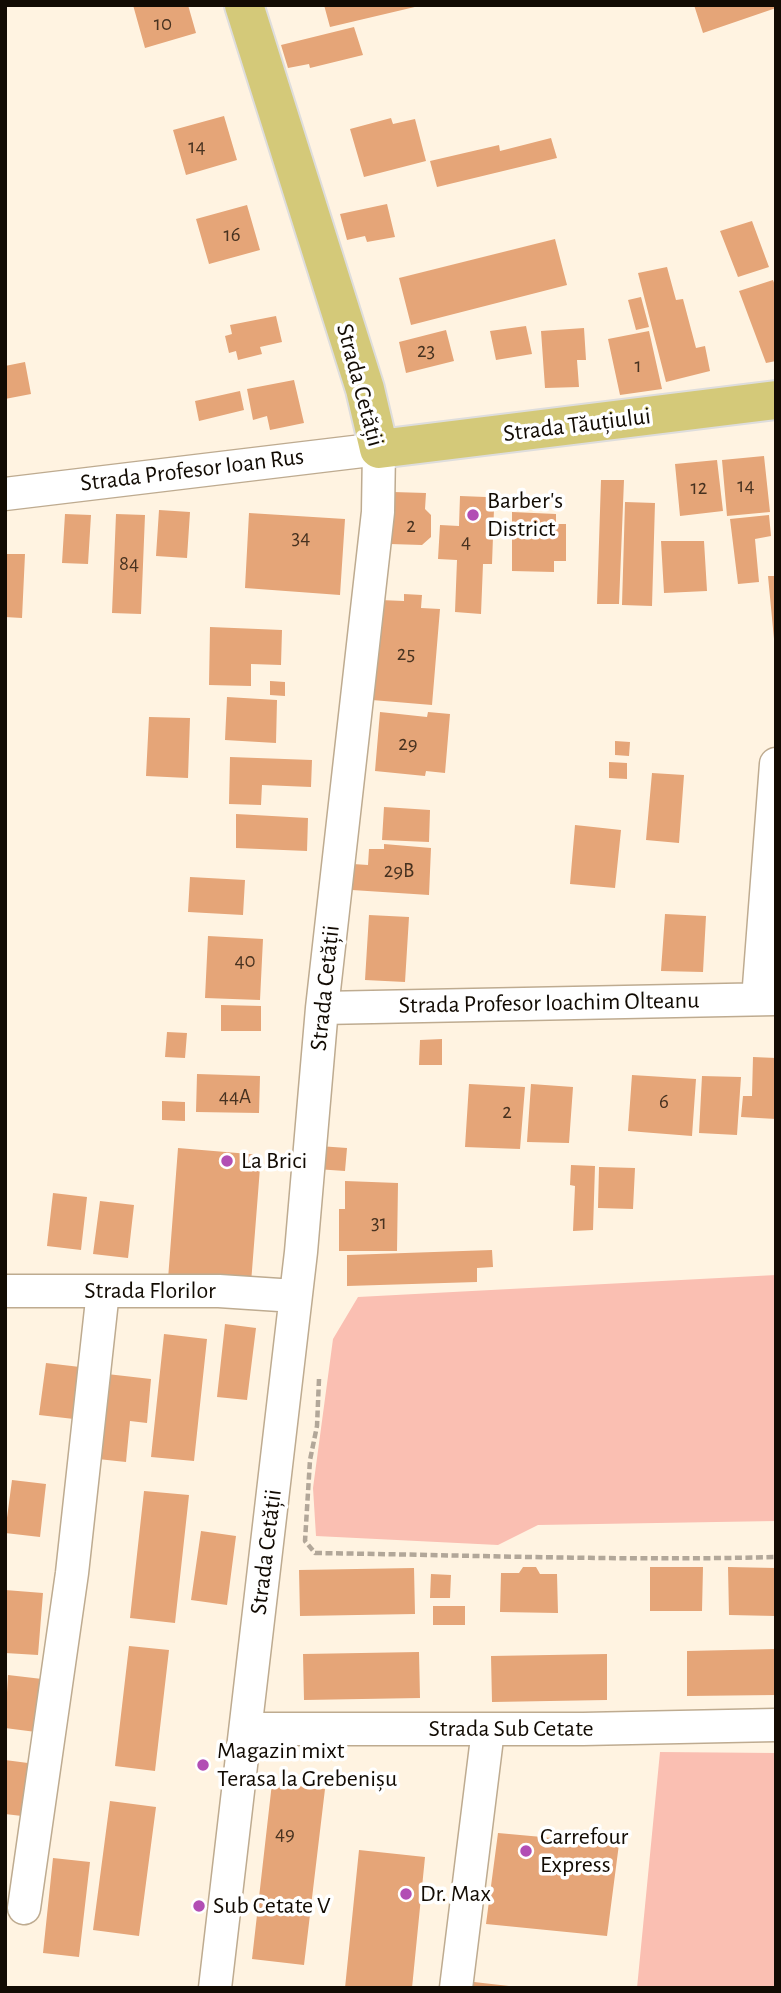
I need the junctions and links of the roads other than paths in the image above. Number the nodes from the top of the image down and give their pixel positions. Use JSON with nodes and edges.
{"nodes":[{"id":1,"x":244,"y":5,"type":"edge"},
{"id":2,"x":776,"y":400,"type":"edge"},
{"id":3,"x":379,"y":449,"type":"junction"},
{"id":4,"x":5,"y":494,"type":"edge"},
{"id":5,"x":776,"y":764,"type":"edge"},
{"id":6,"x":767,"y":999,"type":"edge"},
{"id":7,"x":322,"y":1008,"type":"junction"},
{"id":8,"x":5,"y":1291,"type":"edge"},
{"id":9,"x":103,"y":1291,"type":"junction"},
{"id":10,"x":295,"y":1296,"type":"junction"},
{"id":11,"x":776,"y":1726,"type":"edge"},
{"id":12,"x":246,"y":1729,"type":"junction"},
{"id":13,"x":488,"y":1730,"type":"junction"},
{"id":14,"x":24,"y":1908,"type":"dead end"},
{"id":15,"x":215,"y":1988,"type":"edge"},
{"id":16,"x":456,"y":1988,"type":"edge"}],
"edges":[{"from":1,"to":3,"type":"main road","name":"Strada Cetății"},
{"from":2,"to":3,"type":"main road","name":"Strada Tăuțiului"},
{"from":3,"to":4,"type":"street","name":"Strada Profesor Ioan Rus"},
{"from":3,"to":7,"type":"street","name":"Strada Cetății"},
{"from":5,"to":6,"type":"street"},
{"from":6,"to":7,"type":"street","name":"Strada Profesor Ioachim Olteanu"},
{"from":7,"to":10,"type":"street","name":"Strada Cetății"},
{"from":8,"to":9,"type":"street","name":"Strada Florilor"},
{"from":9,"to":10,"type":"street","name":"Strada Florilor"},
{"from":9,"to":14,"type":"street"},
{"from":10,"to":12,"type":"street","name":"Strada Cetății"},
{"from":11,"to":13,"type":"street","name":"Strada Sub Cetate"},
{"from":12,"to":13,"type":"street","name":"Strada Sub Cetate"},
{"from":12,"to":15,"type":"street","name":"Strada Cetății"},
{"from":13,"to":16,"type":"street"}]}
